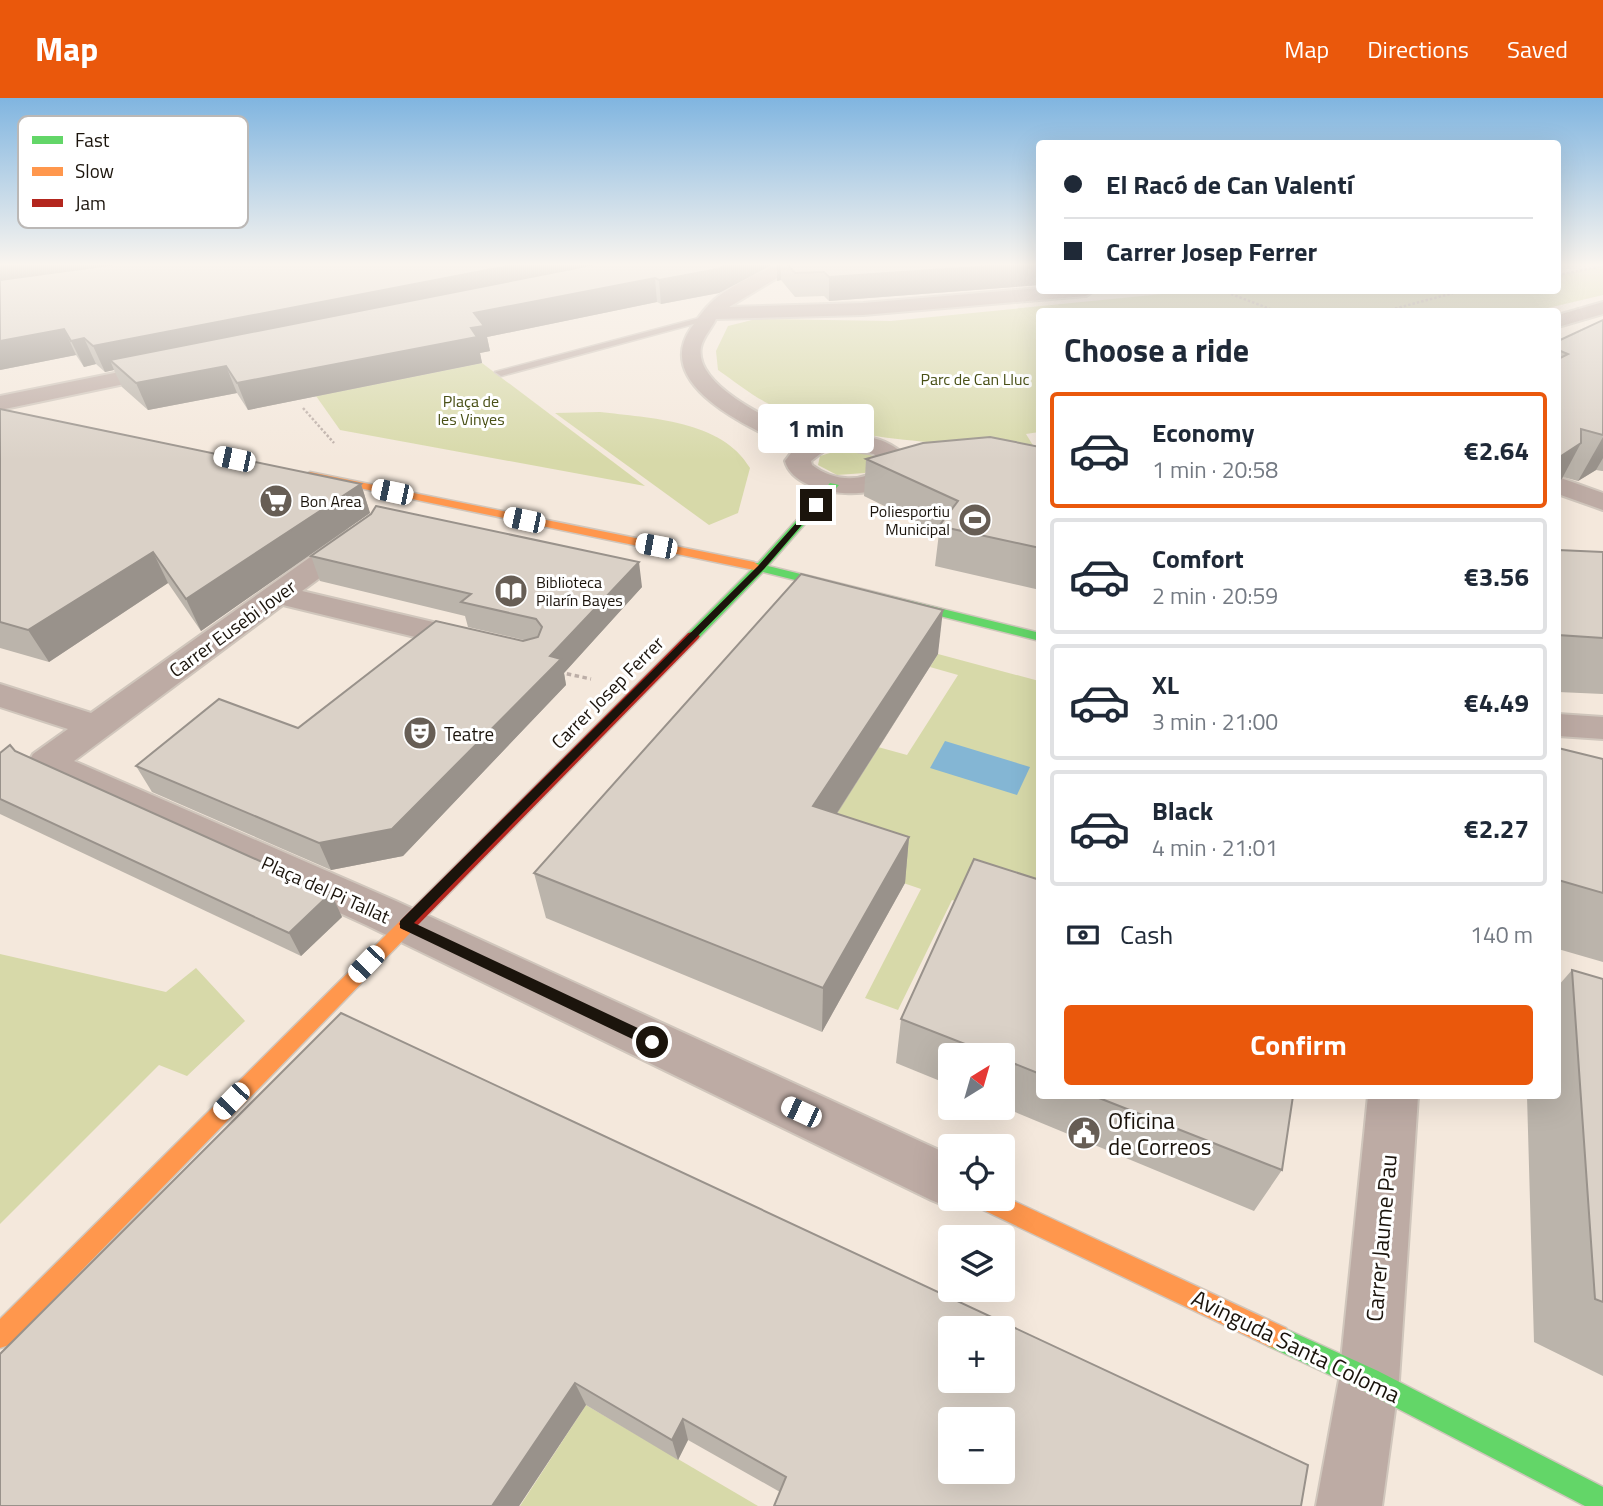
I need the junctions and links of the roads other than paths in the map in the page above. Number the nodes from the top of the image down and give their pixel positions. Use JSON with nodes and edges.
{"nodes":[{"id":1,"x":661,"y":329,"type":"edge"},
{"id":2,"x":701,"y":329,"type":"edge"},
{"id":3,"x":190,"y":364,"type":"edge"},
{"id":4,"x":501,"y":372,"type":"dead end"},
{"id":5,"x":0,"y":403,"type":"edge"},
{"id":6,"x":0,"y":411,"type":"edge"},
{"id":7,"x":24,"y":416,"type":"edge"},
{"id":8,"x":811,"y":448,"type":"junction"},
{"id":9,"x":891,"y":454,"type":"junction"},
{"id":10,"x":917,"y":455,"type":"edge"},
{"id":11,"x":293,"y":472,"type":"edge"},
{"id":12,"x":834,"y":485,"type":"junction"},
{"id":13,"x":1561,"y":486,"type":"edge"},
{"id":14,"x":1603,"y":502,"type":"edge"},
{"id":15,"x":367,"y":530,"type":"edge"},
{"id":16,"x":761,"y":567,"type":"junction"},
{"id":17,"x":278,"y":595,"type":"junction"},
{"id":18,"x":1036,"y":636,"type":"edge"},
{"id":19,"x":529,"y":654,"type":"edge"},
{"id":20,"x":0,"y":695,"type":"edge"},
{"id":21,"x":1561,"y":725,"type":"edge"},
{"id":22,"x":97,"y":727,"type":"junction"},
{"id":23,"x":1603,"y":728,"type":"edge"},
{"id":24,"x":404,"y":925,"type":"junction"},
{"id":25,"x":1393,"y":1099,"type":"edge"},
{"id":26,"x":938,"y":1176,"type":"edge"},
{"id":27,"x":1010,"y":1211,"type":"edge"},
{"id":28,"x":0,"y":1336,"type":"edge"},
{"id":29,"x":1368,"y":1380,"type":"junction"},
{"id":30,"x":1603,"y":1501,"type":"edge"},
{"id":31,"x":1349,"y":1506,"type":"edge"}],
"edges":[{"from":1,"to":4,"type":"lane"},
{"from":2,"to":8,"type":"street"},
{"from":3,"to":5,"type":"street"},
{"from":6,"to":7,"type":"street"},
{"from":8,"to":9,"type":"street"},
{"from":8,"to":12,"type":"street"},
{"from":9,"to":10,"type":"street"},
{"from":9,"to":12,"type":"street"},
{"from":11,"to":16,"type":"street"},
{"from":12,"to":16,"type":"street","name":"Carrer Josep Ferrer"},
{"from":13,"to":14,"type":"street"},
{"from":15,"to":17,"type":"street","name":"Carrer Eusebi Jover"},
{"from":16,"to":18,"type":"street"},
{"from":16,"to":24,"type":"street","name":"Carrer Josep Ferrer"},
{"from":17,"to":19,"type":"street"},
{"from":17,"to":22,"type":"street","name":"Carrer Eusebi Jover"},
{"from":20,"to":22,"type":"street"},
{"from":21,"to":23,"type":"street"},
{"from":22,"to":24,"type":"street","name":"Plaça del Pi Tallat"},
{"from":24,"to":26,"type":"street"},
{"from":24,"to":28,"type":"street","name":"Plaça del Pi Tallat"},
{"from":25,"to":29,"type":"street","name":"Carrer Jaume Pau"},
{"from":27,"to":29,"type":"street","name":"Avinguda Santa Coloma"},
{"from":29,"to":30,"type":"street","name":"Avinguda Santa Coloma"},
{"from":29,"to":31,"type":"street","name":"Carrer Jaume Pau"}]}
